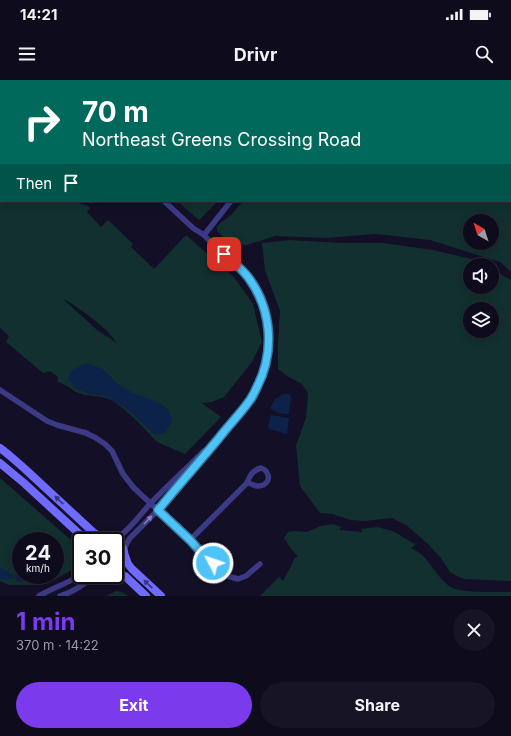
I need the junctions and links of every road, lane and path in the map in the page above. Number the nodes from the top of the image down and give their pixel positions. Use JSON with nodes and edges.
{"nodes":[{"id":1,"x":165,"y":202,"type":"edge"},
{"id":2,"x":231,"y":202,"type":"edge"},
{"id":3,"x":204,"y":235,"type":"junction"},
{"id":4,"x":0,"y":390,"type":"edge"},
{"id":5,"x":223,"y":432,"type":"junction"},
{"id":6,"x":0,"y":448,"type":"edge"},
{"id":7,"x":0,"y":463,"type":"edge"},
{"id":8,"x":247,"y":482,"type":"dead end"},
{"id":9,"x":151,"y":503,"type":"junction"},
{"id":10,"x":158,"y":510,"type":"junction"},
{"id":11,"x":77,"y":532,"type":"edge"},
{"id":12,"x":93,"y":532,"type":"edge"},
{"id":13,"x":124,"y":532,"type":"edge"},
{"id":14,"x":190,"y":540,"type":"junction"},
{"id":15,"x":124,"y":553,"type":"joint"},
{"id":16,"x":209,"y":561,"type":"junction"},
{"id":17,"x":260,"y":564,"type":"dead end"},
{"id":18,"x":124,"y":575,"type":"edge"},
{"id":19,"x":224,"y":575,"type":"junction"},
{"id":20,"x":72,"y":580,"type":"edge"},
{"id":21,"x":83,"y":584,"type":"edge"},
{"id":22,"x":39,"y":596,"type":"edge"},
{"id":23,"x":60,"y":596,"type":"edge"},
{"id":24,"x":146,"y":596,"type":"edge"},
{"id":25,"x":161,"y":596,"type":"edge"}],
"edges":[{"from":1,"to":3,"type":"street"},
{"from":2,"to":3,"type":"street"},
{"from":3,"to":5,"type":"street"},
{"from":4,"to":9,"type":"street"},
{"from":5,"to":9,"type":"street"},
{"from":5,"to":10,"type":"street"},
{"from":12,"to":6,"type":"street","one_way":true},
{"from":7,"to":11,"type":"street"},
{"from":8,"to":14,"type":"street"},
{"from":9,"to":10,"type":"street"},
{"from":9,"to":13,"type":"street"},
{"from":10,"to":14,"type":"street"},
{"from":15,"to":10,"type":"street","one_way":true},
{"from":14,"to":16,"type":"street"},
{"from":25,"to":15,"type":"street","one_way":true},
{"from":16,"to":19,"type":"street"},
{"from":16,"to":19,"type":"street"},
{"from":17,"to":19,"type":"street"},
{"from":18,"to":24,"type":"street"},
{"from":20,"to":22,"type":"street"},
{"from":21,"to":23,"type":"street"}]}
